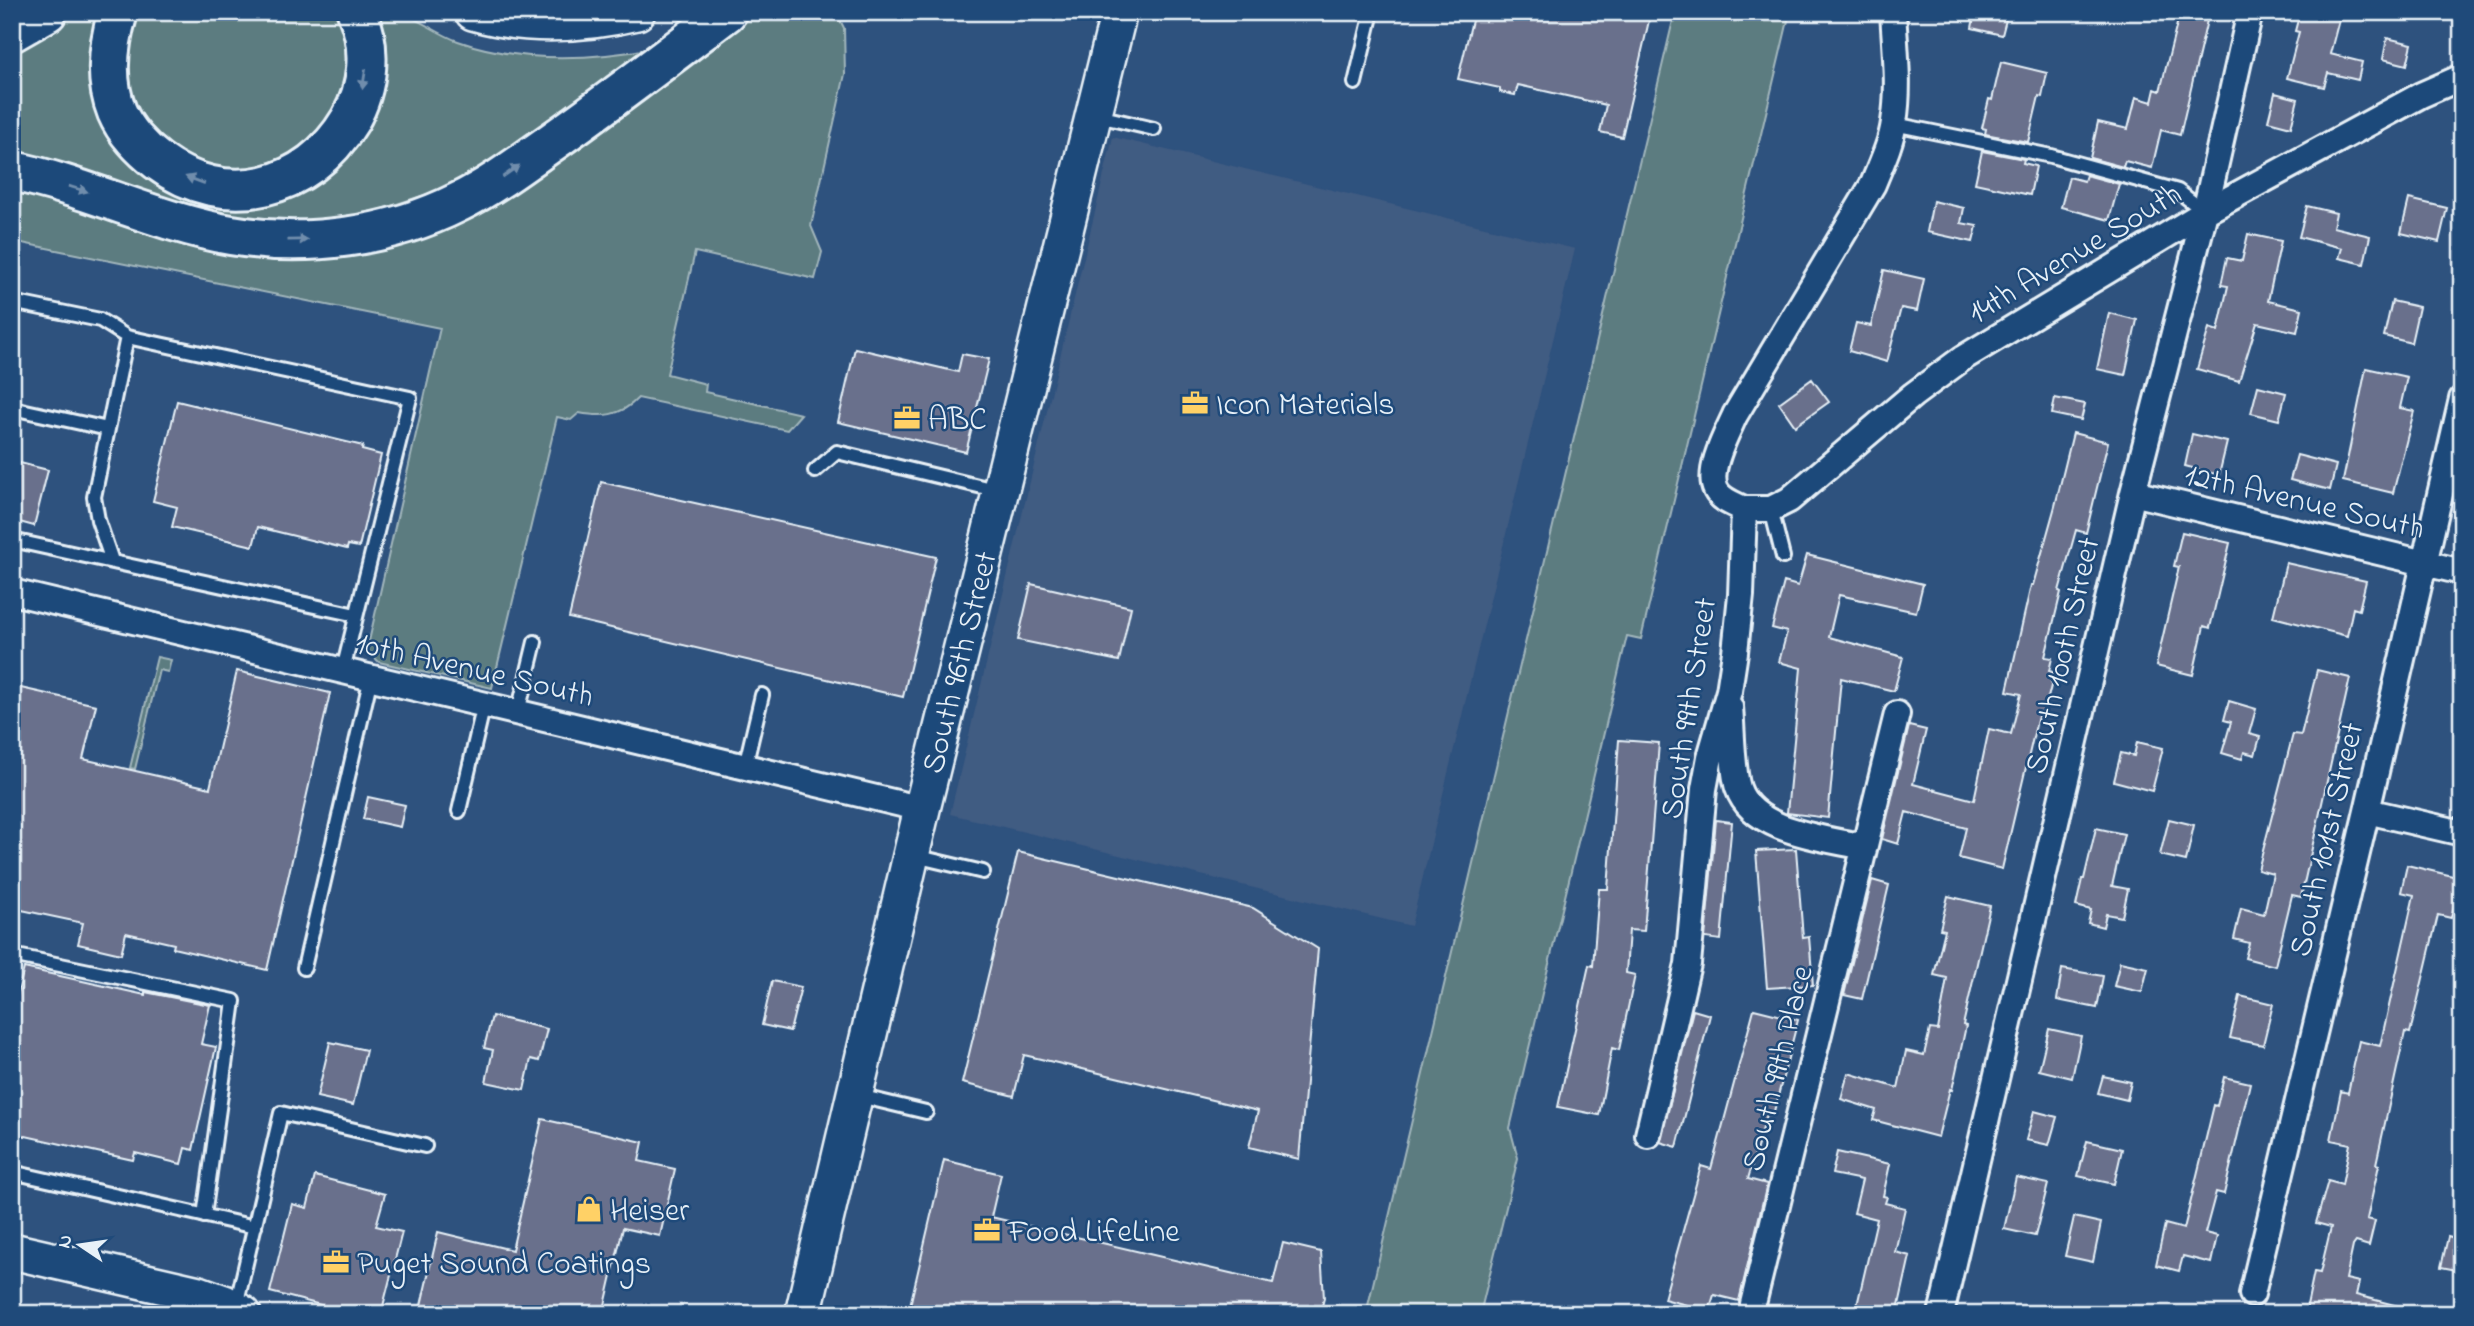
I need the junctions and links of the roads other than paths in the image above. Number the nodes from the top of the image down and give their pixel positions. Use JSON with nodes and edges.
{"nodes":[{"id":1,"x":47,"y":12,"type":"edge"},
{"id":2,"x":118,"y":12,"type":"edge"},
{"id":3,"x":357,"y":12,"type":"edge"},
{"id":4,"x":473,"y":12,"type":"edge"},
{"id":5,"x":637,"y":12,"type":"edge"},
{"id":6,"x":727,"y":12,"type":"edge"},
{"id":7,"x":1119,"y":12,"type":"edge"},
{"id":8,"x":1372,"y":12,"type":"edge"},
{"id":9,"x":1892,"y":12,"type":"edge"},
{"id":10,"x":2250,"y":12,"type":"edge"},
{"id":11,"x":12,"y":32,"type":"edge"},
{"id":12,"x":2462,"y":77,"type":"edge"},
{"id":13,"x":1355,"y":83,"type":"dead end"},
{"id":14,"x":1094,"y":115,"type":"junction"},
{"id":15,"x":1894,"y":124,"type":"junction"},
{"id":16,"x":1154,"y":128,"type":"dead end"},
{"id":17,"x":12,"y":171,"type":"edge"},
{"id":18,"x":2205,"y":212,"type":"junction"},
{"id":19,"x":12,"y":302,"type":"edge"},
{"id":20,"x":128,"y":337,"type":"junction"},
{"id":21,"x":2462,"y":398,"type":"edge"},
{"id":22,"x":12,"y":408,"type":"edge"},
{"id":23,"x":108,"y":429,"type":"junction"},
{"id":24,"x":815,"y":471,"type":"dead end"},
{"id":25,"x":1000,"y":492,"type":"junction"},
{"id":26,"x":2133,"y":493,"type":"junction"},
{"id":27,"x":1744,"y":509,"type":"junction"},
{"id":28,"x":1771,"y":509,"type":"junction"},
{"id":29,"x":12,"y":540,"type":"edge"},
{"id":30,"x":1783,"y":557,"type":"dead end"},
{"id":31,"x":112,"y":561,"type":"junction"},
{"id":32,"x":2423,"y":561,"type":"junction"},
{"id":33,"x":2462,"y":572,"type":"edge"},
{"id":34,"x":12,"y":592,"type":"edge"},
{"id":35,"x":356,"y":615,"type":"junction"},
{"id":36,"x":534,"y":642,"type":"dead end"},
{"id":37,"x":342,"y":670,"type":"junction"},
{"id":38,"x":371,"y":677,"type":"junction"},
{"id":39,"x":1729,"y":691,"type":"junction"},
{"id":40,"x":762,"y":695,"type":"dead end"},
{"id":41,"x":484,"y":704,"type":"junction"},
{"id":42,"x":518,"y":712,"type":"junction"},
{"id":43,"x":1897,"y":714,"type":"dead end"},
{"id":44,"x":745,"y":767,"type":"junction"},
{"id":45,"x":922,"y":809,"type":"junction"},
{"id":46,"x":459,"y":811,"type":"dead end"},
{"id":47,"x":2367,"y":811,"type":"junction"},
{"id":48,"x":2462,"y":833,"type":"edge"},
{"id":49,"x":1864,"y":847,"type":"junction"},
{"id":50,"x":911,"y":855,"type":"junction"},
{"id":51,"x":982,"y":872,"type":"dead end"},
{"id":52,"x":12,"y":955,"type":"edge"},
{"id":53,"x":304,"y":968,"type":"dead end"},
{"id":54,"x":855,"y":1095,"type":"junction"},
{"id":55,"x":926,"y":1112,"type":"dead end"},
{"id":56,"x":1648,"y":1135,"type":"dead end"},
{"id":57,"x":425,"y":1146,"type":"dead end"},
{"id":58,"x":12,"y":1172,"type":"edge"},
{"id":59,"x":204,"y":1216,"type":"junction"},
{"id":60,"x":255,"y":1227,"type":"junction"},
{"id":61,"x":12,"y":1251,"type":"edge"},
{"id":62,"x":2252,"y":1294,"type":"dead end"},
{"id":63,"x":1753,"y":1304,"type":"dead end"},
{"id":64,"x":239,"y":1312,"type":"edge"},
{"id":65,"x":803,"y":1314,"type":"edge"},
{"id":66,"x":1941,"y":1314,"type":"edge"}],
"edges":[{"from":1,"to":11,"type":"highway"},
{"from":3,"to":2,"type":"highway","one_way":true},
{"from":4,"to":5,"type":"street"},
{"from":17,"to":6,"type":"highway","one_way":true},
{"from":7,"to":14,"type":"street","name":"South 96th Street"},
{"from":8,"to":13,"type":"lane"},
{"from":9,"to":15,"type":"street"},
{"from":10,"to":18,"type":"street","name":"South 100th Street"},
{"from":12,"to":18,"type":"street","name":"14th Avenue South"},
{"from":14,"to":16,"type":"lane"},
{"from":14,"to":25,"type":"street","name":"South 96th Street"},
{"from":15,"to":18,"type":"lane"},
{"from":15,"to":27,"type":"street"},
{"from":18,"to":26,"type":"street","name":"South 100th Street"},
{"from":18,"to":28,"type":"street","name":"14th Avenue South"},
{"from":19,"to":20,"type":"lane"},
{"from":20,"to":23,"type":"lane"},
{"from":20,"to":35,"type":"lane"},
{"from":21,"to":32,"type":"street","name":"South 101st Street"},
{"from":22,"to":23,"type":"lane"},
{"from":23,"to":31,"type":"lane"},
{"from":24,"to":25,"type":"lane"},
{"from":25,"to":45,"type":"street","name":"South 96th Street"},
{"from":26,"to":32,"type":"street","name":"12th Avenue South"},
{"from":26,"to":66,"type":"street","name":"South 100th Street"},
{"from":27,"to":28,"type":"street"},
{"from":27,"to":39,"type":"street","name":"South 99th Street"},
{"from":28,"to":30,"type":"lane"},
{"from":29,"to":31,"type":"lane"},
{"from":31,"to":35,"type":"lane"},
{"from":32,"to":33,"type":"street","name":"12th Avenue South"},
{"from":32,"to":47,"type":"street","name":"South 101st Street"},
{"from":34,"to":37,"type":"street","name":"10th Avenue South"},
{"from":35,"to":37,"type":"lane"},
{"from":36,"to":42,"type":"lane"},
{"from":37,"to":38,"type":"street","name":"10th Avenue South"},
{"from":38,"to":41,"type":"street","name":"10th Avenue South"},
{"from":38,"to":53,"type":"lane"},
{"from":39,"to":49,"type":"street"},
{"from":39,"to":56,"type":"street","name":"South 99th Street"},
{"from":40,"to":44,"type":"lane"},
{"from":41,"to":42,"type":"street","name":"10th Avenue South"},
{"from":41,"to":46,"type":"lane"},
{"from":42,"to":44,"type":"street","name":"10th Avenue South"},
{"from":43,"to":49,"type":"street","name":"South 99th Place"},
{"from":44,"to":45,"type":"street","name":"10th Avenue South"},
{"from":45,"to":50,"type":"street","name":"South 96th Street"},
{"from":47,"to":48,"type":"street"},
{"from":47,"to":62,"type":"street","name":"South 101st Street"},
{"from":49,"to":63,"type":"street","name":"South 99th Place"},
{"from":50,"to":51,"type":"lane"},
{"from":50,"to":54,"type":"street","name":"South 96th Street"},
{"from":52,"to":59,"type":"lane"},
{"from":54,"to":55,"type":"lane"},
{"from":54,"to":65,"type":"street","name":"South 96th Street"},
{"from":57,"to":60,"type":"lane"},
{"from":58,"to":59,"type":"lane"},
{"from":59,"to":60,"type":"lane"},
{"from":60,"to":64,"type":"lane"},
{"from":61,"to":64,"type":"street"}]}
